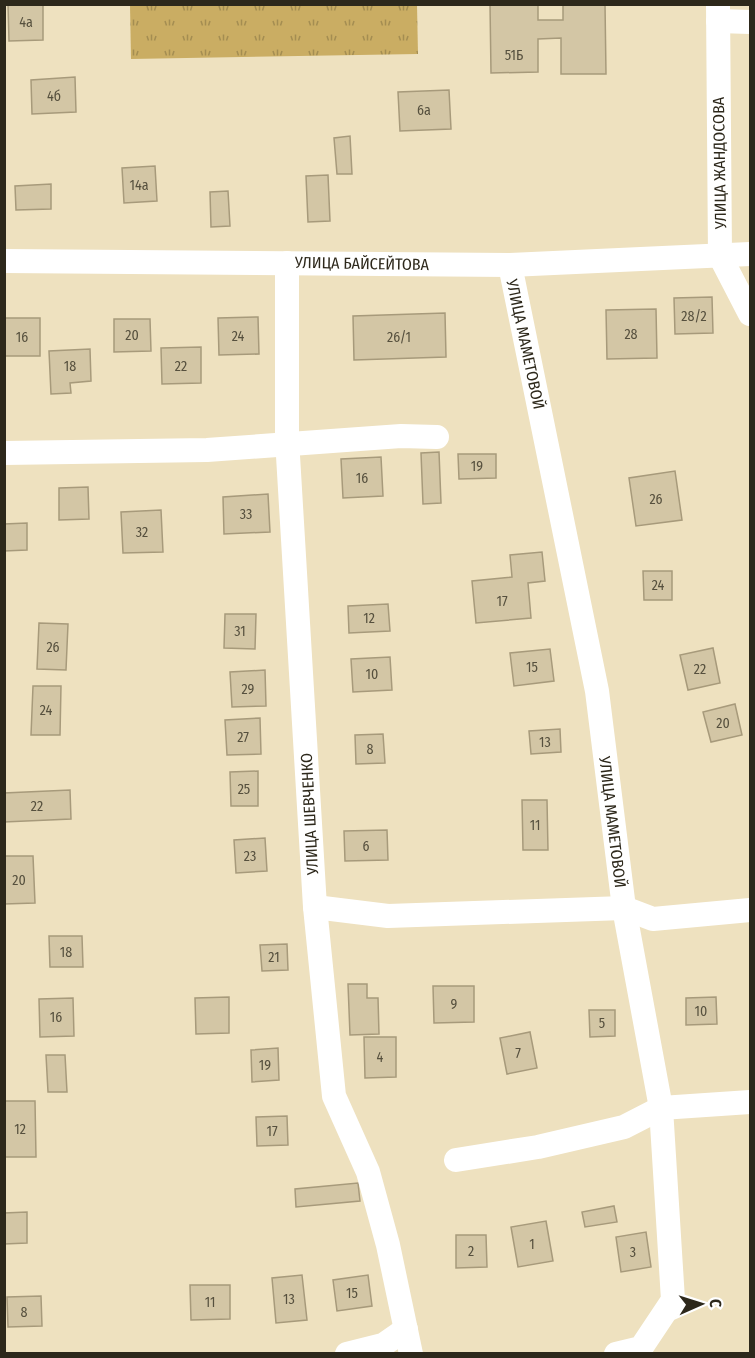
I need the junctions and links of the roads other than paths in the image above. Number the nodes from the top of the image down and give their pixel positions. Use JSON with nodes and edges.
{"nodes":[{"id":1,"x":718,"y":13,"type":"edge"},
{"id":2,"x":750,"y":22,"type":"edge"},
{"id":3,"x":750,"y":254,"type":"edge"},
{"id":4,"x":720,"y":256,"type":"junction"},
{"id":5,"x":4,"y":261,"type":"edge"},
{"id":6,"x":287,"y":263,"type":"junction"},
{"id":7,"x":510,"y":265,"type":"junction"},
{"id":8,"x":750,"y":314,"type":"edge"},
{"id":9,"x":437,"y":437,"type":"dead end"},
{"id":10,"x":287,"y":446,"type":"junction"},
{"id":11,"x":4,"y":453,"type":"edge"},
{"id":12,"x":315,"y":907,"type":"junction"},
{"id":13,"x":624,"y":908,"type":"junction"},
{"id":14,"x":750,"y":910,"type":"edge"},
{"id":15,"x":750,"y":1102,"type":"edge"},
{"id":16,"x":661,"y":1108,"type":"junction"},
{"id":17,"x":456,"y":1160,"type":"dead end"},
{"id":18,"x":406,"y":1329,"type":"junction"},
{"id":19,"x":347,"y":1353,"type":"edge"},
{"id":20,"x":411,"y":1353,"type":"edge"},
{"id":21,"x":615,"y":1353,"type":"edge"}],
"edges":[{"from":1,"to":2,"type":"street"},
{"from":1,"to":4,"type":"street","name":"УЛИЦА ЖАНДОСОВА"},
{"from":3,"to":4,"type":"street","name":"УЛИЦА БАЙСЕЙТОВА"},
{"from":4,"to":7,"type":"street","name":"УЛИЦА БАЙСЕЙТОВА"},
{"from":4,"to":8,"type":"street","name":"УЛИЦА ЖАНДОСОВА"},
{"from":5,"to":6,"type":"street","name":"УЛИЦА БАЙСЕЙТОВА"},
{"from":6,"to":7,"type":"street","name":"УЛИЦА БАЙСЕЙТОВА"},
{"from":6,"to":10,"type":"street","name":"УЛИЦА ШЕВЧЕНКО"},
{"from":7,"to":13,"type":"street","name":"УЛИЦА МАМЕТОВОЙ"},
{"from":9,"to":10,"type":"street"},
{"from":10,"to":11,"type":"street"},
{"from":10,"to":12,"type":"street","name":"УЛИЦА ШЕВЧЕНКО"},
{"from":12,"to":13,"type":"street"},
{"from":12,"to":18,"type":"street","name":"УЛИЦА ШЕВЧЕНКО"},
{"from":13,"to":14,"type":"street"},
{"from":13,"to":16,"type":"street","name":"УЛИЦА МАМЕТОВОЙ"},
{"from":15,"to":16,"type":"street"},
{"from":16,"to":17,"type":"street"},
{"from":16,"to":21,"type":"street","name":"УЛИЦА МАМЕТОВОЙ"},
{"from":18,"to":19,"type":"street"},
{"from":18,"to":20,"type":"street","name":"УЛИЦА ШЕВЧЕНКО"}]}
